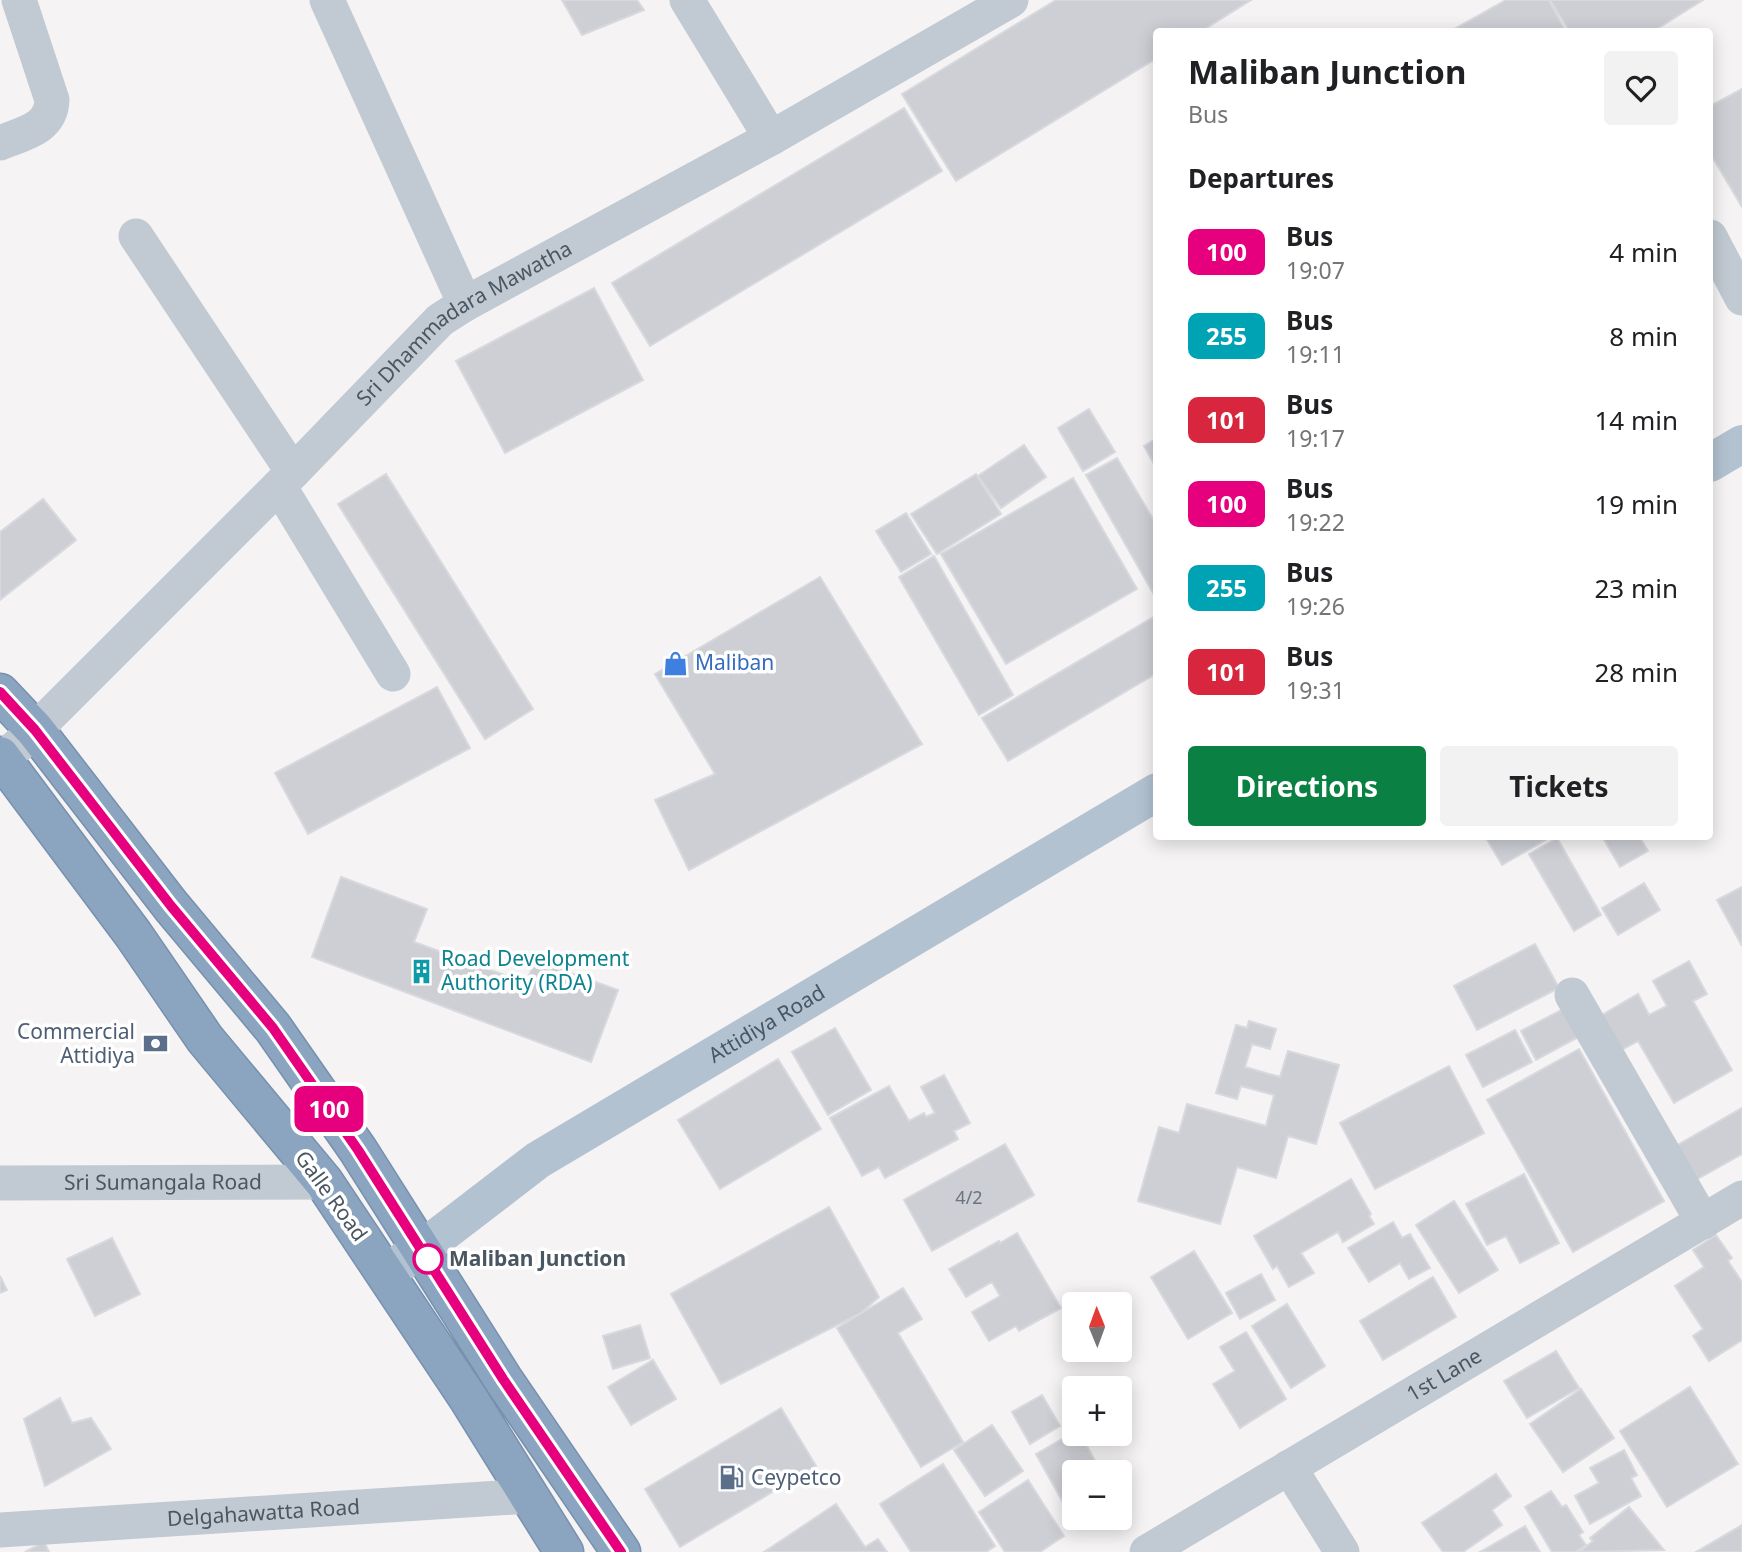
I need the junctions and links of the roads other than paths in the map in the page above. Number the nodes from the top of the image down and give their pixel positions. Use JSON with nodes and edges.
{"nodes":[{"id":1,"x":19,"y":0,"type":"edge"},
{"id":2,"x":327,"y":0,"type":"edge"},
{"id":3,"x":687,"y":0,"type":"edge"},
{"id":4,"x":1011,"y":0,"type":"edge"},
{"id":5,"x":967,"y":11,"type":"edge"},
{"id":6,"x":771,"y":138,"type":"junction"},
{"id":7,"x":0,"y":143,"type":"edge"},
{"id":8,"x":136,"y":236,"type":"dead end"},
{"id":9,"x":1713,"y":243,"type":"edge"},
{"id":10,"x":1742,"y":298,"type":"edge"},
{"id":11,"x":465,"y":304,"type":"junction"},
{"id":12,"x":286,"y":479,"type":"junction"},
{"id":13,"x":393,"y":674,"type":"dead end"},
{"id":14,"x":12,"y":710,"type":"edge"},
{"id":15,"x":1,"y":757,"type":"edge"},
{"id":16,"x":1153,"y":794,"type":"edge"},
{"id":17,"x":1572,"y":995,"type":"dead end"},
{"id":18,"x":324,"y":1182,"type":"junction"},
{"id":19,"x":0,"y":1184,"type":"edge"},
{"id":20,"x":1742,"y":1198,"type":"edge"},
{"id":21,"x":1703,"y":1222,"type":"junction"},
{"id":22,"x":422,"y":1250,"type":"junction"},
{"id":23,"x":386,"y":1272,"type":"junction"},
{"id":24,"x":1289,"y":1467,"type":"junction"},
{"id":25,"x":529,"y":1496,"type":"junction"},
{"id":26,"x":1219,"y":1510,"type":"junction"},
{"id":27,"x":0,"y":1530,"type":"edge"},
{"id":28,"x":564,"y":1552,"type":"edge"},
{"id":29,"x":621,"y":1552,"type":"edge"},
{"id":30,"x":1147,"y":1552,"type":"edge"},
{"id":31,"x":1194,"y":1552,"type":"edge"},
{"id":32,"x":1342,"y":1552,"type":"edge"}],
"edges":[{"from":1,"to":7,"type":"street"},
{"from":2,"to":11,"type":"street"},
{"from":3,"to":6,"type":"street"},
{"from":4,"to":5,"type":"street","name":"Sri Dhammadara Mawatha"},
{"from":5,"to":6,"type":"street","name":"Sri Dhammadara Mawatha"},
{"from":6,"to":11,"type":"street","name":"Sri Dhammadara Mawatha"},
{"from":8,"to":12,"type":"street"},
{"from":9,"to":10,"type":"street"},
{"from":11,"to":12,"type":"street","name":"Sri Dhammadara Mawatha"},
{"from":12,"to":13,"type":"street"},
{"from":12,"to":14,"type":"street","name":"Sri Dhammadara Mawatha"},
{"from":14,"to":15,"type":"street","name":"Sri Dhammadara Mawatha"},
{"from":14,"to":22,"type":"highway"},
{"from":15,"to":18,"type":"highway","name":"Galle Road"},
{"from":16,"to":22,"type":"main road","name":"Attidiya Road"},
{"from":17,"to":21,"type":"street"},
{"from":18,"to":19,"type":"street","name":"Sri Sumangala Road"},
{"from":18,"to":23,"type":"highway","name":"Galle Road"},
{"from":20,"to":21,"type":"street","name":"1st Lane"},
{"from":21,"to":24,"type":"street","name":"1st Lane"},
{"from":22,"to":23,"type":"main road","name":"Attidiya Road"},
{"from":22,"to":29,"type":"highway"},
{"from":23,"to":25,"type":"highway","name":"Galle Road"},
{"from":24,"to":26,"type":"street","name":"1st Lane"},
{"from":24,"to":32,"type":"street"},
{"from":25,"to":27,"type":"street","name":"Delgahawatta Road"},
{"from":25,"to":28,"type":"highway","name":"Galle Road"},
{"from":26,"to":30,"type":"street","name":"1st Lane"},
{"from":26,"to":31,"type":"street"}]}
